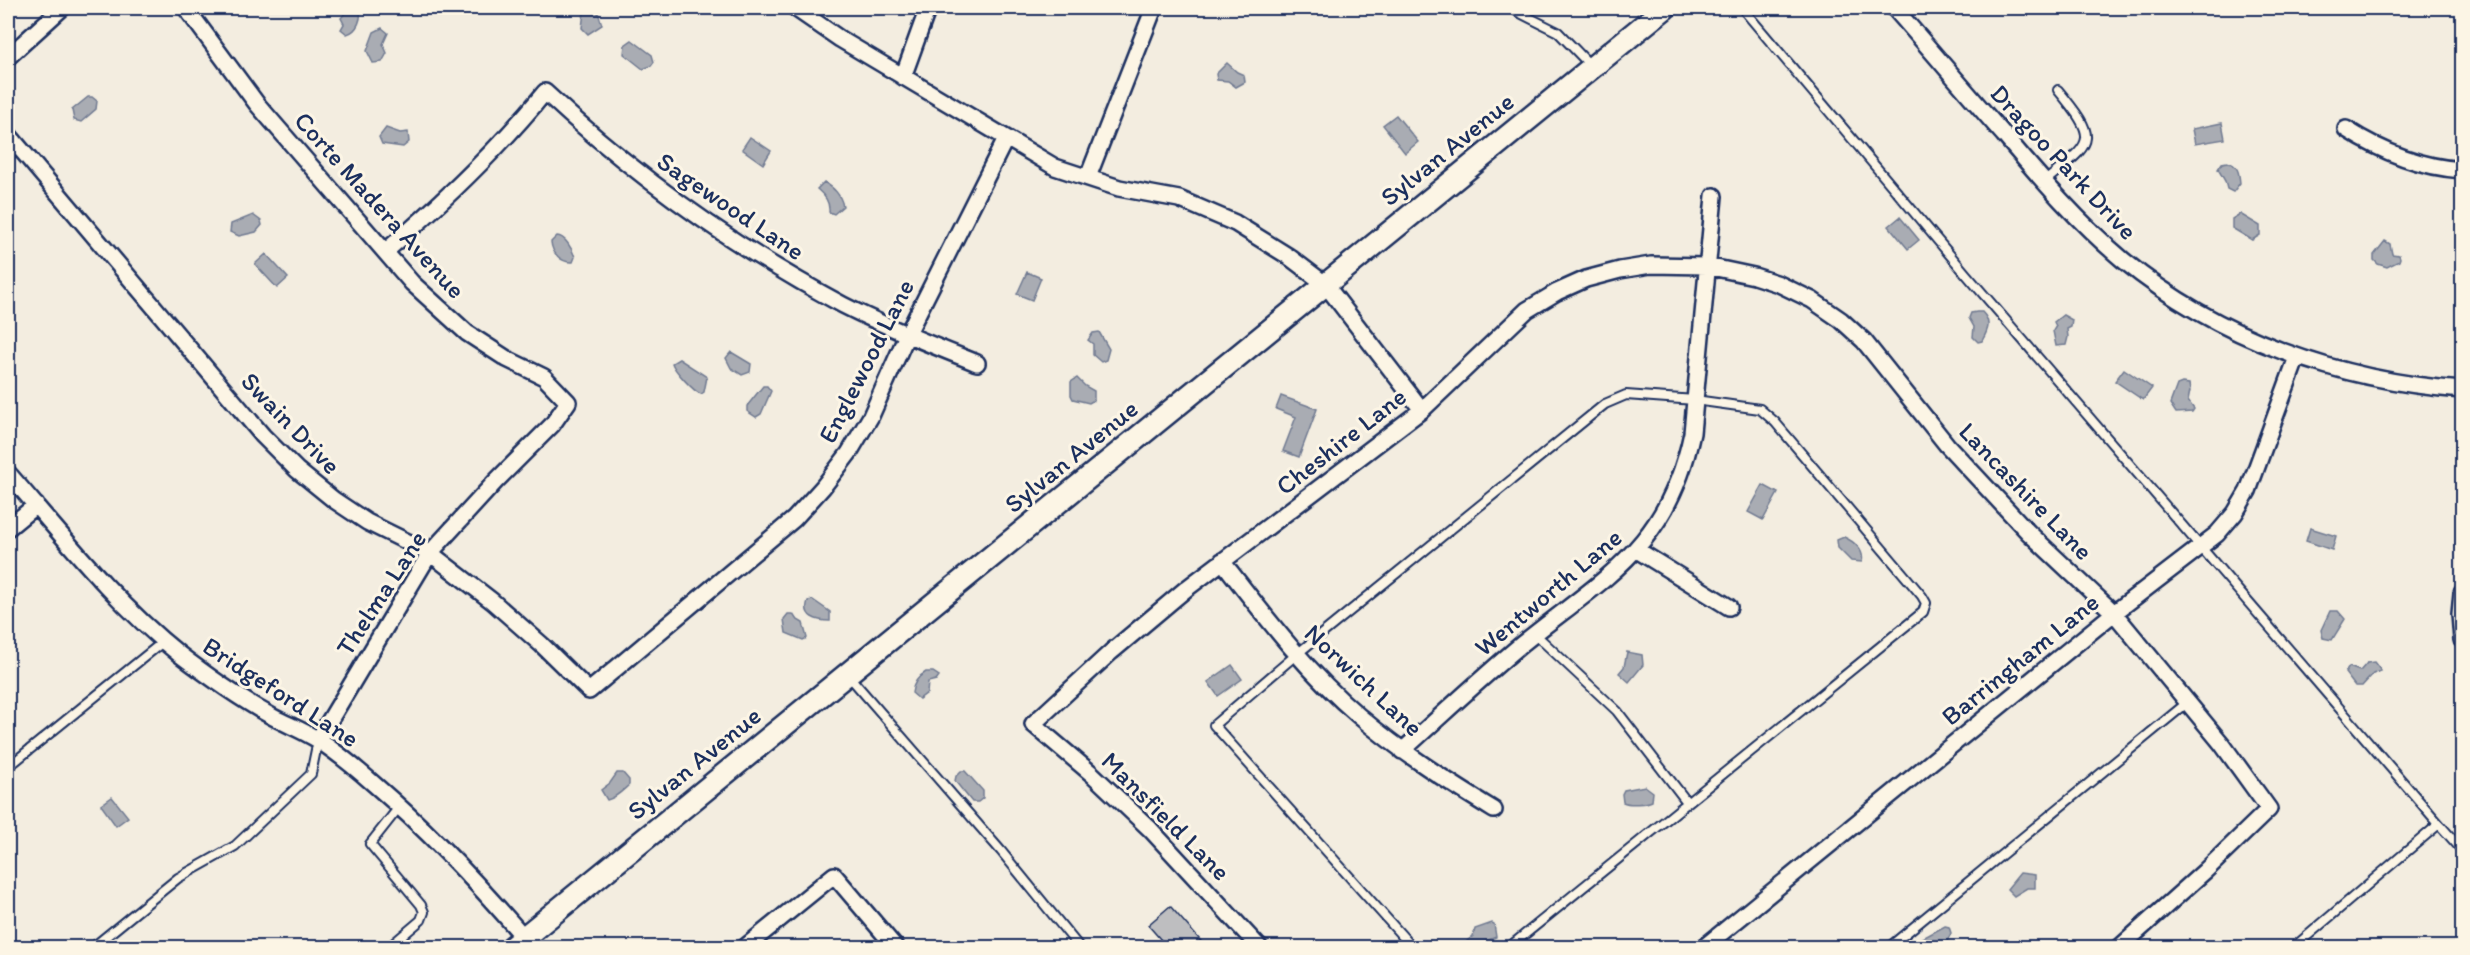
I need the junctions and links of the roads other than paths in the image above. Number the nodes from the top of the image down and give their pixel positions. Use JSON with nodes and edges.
{"nodes":[{"id":1,"x":62,"y":8,"type":"edge"},
{"id":2,"x":186,"y":8,"type":"edge"},
{"id":3,"x":795,"y":8,"type":"edge"},
{"id":4,"x":928,"y":8,"type":"edge"},
{"id":5,"x":1154,"y":8,"type":"edge"},
{"id":6,"x":1514,"y":8,"type":"edge"},
{"id":7,"x":1665,"y":8,"type":"edge"},
{"id":8,"x":1742,"y":8,"type":"edge"},
{"id":9,"x":1894,"y":8,"type":"edge"},
{"id":10,"x":8,"y":57,"type":"edge"},
{"id":11,"x":1591,"y":66,"type":"junction"},
{"id":12,"x":903,"y":77,"type":"junction"},
{"id":13,"x":2058,"y":90,"type":"dead end"},
{"id":14,"x":2346,"y":129,"type":"dead end"},
{"id":15,"x":8,"y":134,"type":"edge"},
{"id":16,"x":1006,"y":138,"type":"junction"},
{"id":17,"x":2463,"y":170,"type":"edge"},
{"id":18,"x":1088,"y":177,"type":"junction"},
{"id":19,"x":2044,"y":182,"type":"junction"},
{"id":20,"x":1714,"y":196,"type":"dead end"},
{"id":21,"x":386,"y":251,"type":"junction"},
{"id":22,"x":1707,"y":266,"type":"junction"},
{"id":23,"x":1325,"y":284,"type":"junction"},
{"id":24,"x":908,"y":335,"type":"junction"},
{"id":25,"x":2297,"y":357,"type":"junction"},
{"id":26,"x":976,"y":363,"type":"dead end"},
{"id":27,"x":2463,"y":390,"type":"edge"},
{"id":28,"x":1695,"y":400,"type":"junction"},
{"id":29,"x":568,"y":402,"type":"joint"},
{"id":30,"x":1422,"y":410,"type":"junction"},
{"id":31,"x":8,"y":473,"type":"edge"},
{"id":32,"x":36,"y":505,"type":"junction"},
{"id":33,"x":8,"y":528,"type":"edge"},
{"id":34,"x":2202,"y":546,"type":"junction"},
{"id":35,"x":1637,"y":550,"type":"junction"},
{"id":36,"x":430,"y":554,"type":"junction"},
{"id":37,"x":1222,"y":561,"type":"junction"},
{"id":38,"x":2463,"y":593,"type":"edge"},
{"id":39,"x":1729,"y":607,"type":"dead end"},
{"id":40,"x":2114,"y":613,"type":"junction"},
{"id":41,"x":1535,"y":634,"type":"junction"},
{"id":42,"x":2463,"y":640,"type":"edge"},
{"id":43,"x":164,"y":641,"type":"junction"},
{"id":44,"x":1297,"y":654,"type":"junction"},
{"id":45,"x":847,"y":674,"type":"junction"},
{"id":46,"x":589,"y":691,"type":"joint"},
{"id":47,"x":2188,"y":702,"type":"junction"},
{"id":48,"x":1033,"y":724,"type":"joint"},
{"id":49,"x":318,"y":740,"type":"junction"},
{"id":50,"x":1402,"y":751,"type":"junction"},
{"id":51,"x":8,"y":767,"type":"edge"},
{"id":52,"x":1687,"y":802,"type":"junction"},
{"id":53,"x":400,"y":806,"type":"junction"},
{"id":54,"x":1494,"y":810,"type":"dead end"},
{"id":55,"x":2439,"y":824,"type":"junction"},
{"id":56,"x":2463,"y":850,"type":"edge"},
{"id":57,"x":523,"y":944,"type":"edge"},
{"id":58,"x":92,"y":948,"type":"edge"},
{"id":59,"x":388,"y":948,"type":"edge"},
{"id":60,"x":744,"y":948,"type":"edge"},
{"id":61,"x":896,"y":948,"type":"edge"},
{"id":62,"x":1080,"y":948,"type":"edge"},
{"id":63,"x":1260,"y":948,"type":"edge"},
{"id":64,"x":1413,"y":948,"type":"edge"},
{"id":65,"x":1508,"y":948,"type":"edge"},
{"id":66,"x":1703,"y":948,"type":"edge"},
{"id":67,"x":1888,"y":948,"type":"edge"},
{"id":68,"x":2119,"y":948,"type":"edge"},
{"id":69,"x":2293,"y":948,"type":"edge"}],
"edges":[{"from":1,"to":10,"type":"street"},
{"from":2,"to":21,"type":"street","name":"Corte Madera Avenue"},
{"from":3,"to":12,"type":"street"},
{"from":4,"to":12,"type":"street"},
{"from":5,"to":18,"type":"street"},
{"from":6,"to":11,"type":"lane"},
{"from":7,"to":11,"type":"main road","name":"Sylvan Avenue"},
{"from":8,"to":34,"type":"lane"},
{"from":9,"to":19,"type":"street","name":"Dragoo Park Drive"},
{"from":11,"to":23,"type":"main road","name":"Sylvan Avenue"},
{"from":12,"to":16,"type":"street"},
{"from":13,"to":19,"type":"lane"},
{"from":14,"to":17,"type":"street"},
{"from":15,"to":36,"type":"street","name":"Swain Drive"},
{"from":16,"to":18,"type":"street"},
{"from":16,"to":24,"type":"street","name":"Englewood Lane"},
{"from":18,"to":23,"type":"street"},
{"from":19,"to":25,"type":"street","name":"Dragoo Park Drive"},
{"from":20,"to":22,"type":"street","name":"Wentworth Lane"},
{"from":21,"to":24,"type":"street","name":"Sagewood Lane"},
{"from":21,"to":29,"type":"street","name":"Corte Madera Avenue"},
{"from":22,"to":28,"type":"street","name":"Wentworth Lane"},
{"from":22,"to":30,"type":"street","name":"Cheshire Lane"},
{"from":22,"to":40,"type":"street","name":"Lancashire Lane"},
{"from":23,"to":30,"type":"street"},
{"from":23,"to":45,"type":"main road","name":"Sylvan Avenue"},
{"from":24,"to":26,"type":"street","name":"Sagewood Lane"},
{"from":24,"to":46,"type":"street","name":"Englewood Lane"},
{"from":25,"to":27,"type":"street","name":"Dragoo Park Drive"},
{"from":25,"to":34,"type":"street","name":"Barringham Lane"},
{"from":28,"to":35,"type":"street","name":"Wentworth Lane"},
{"from":28,"to":44,"type":"lane"},
{"from":28,"to":52,"type":"lane"},
{"from":29,"to":36,"type":"street","name":"Thelma Lane"},
{"from":30,"to":37,"type":"street","name":"Cheshire Lane"},
{"from":31,"to":32,"type":"street","name":"Bridgeford Lane"},
{"from":32,"to":33,"type":"street"},
{"from":32,"to":43,"type":"street","name":"Bridgeford Lane"},
{"from":34,"to":40,"type":"street","name":"Barringham Lane"},
{"from":34,"to":55,"type":"lane"},
{"from":35,"to":39,"type":"street"},
{"from":35,"to":41,"type":"street","name":"Wentworth Lane"},
{"from":36,"to":46,"type":"street","name":"Swain Drive"},
{"from":36,"to":49,"type":"street","name":"Thelma Lane"},
{"from":37,"to":44,"type":"street","name":"Norwich Lane"},
{"from":37,"to":48,"type":"street","name":"Cheshire Lane"},
{"from":38,"to":42,"type":"street"},
{"from":40,"to":47,"type":"street","name":"Lancashire Lane"},
{"from":40,"to":66,"type":"street","name":"Barringham Lane"},
{"from":41,"to":50,"type":"street","name":"Wentworth Lane"},
{"from":41,"to":52,"type":"lane"},
{"from":43,"to":49,"type":"street","name":"Bridgeford Lane"},
{"from":43,"to":51,"type":"lane"},
{"from":44,"to":50,"type":"street","name":"Norwich Lane"},
{"from":44,"to":64,"type":"lane"},
{"from":45,"to":57,"type":"main road","name":"Sylvan Avenue"},
{"from":45,"to":62,"type":"lane"},
{"from":47,"to":67,"type":"lane"},
{"from":47,"to":68,"type":"street","name":"Lancashire Lane"},
{"from":48,"to":63,"type":"street","name":"Mansfield Lane"},
{"from":49,"to":53,"type":"street","name":"Bridgeford Lane"},
{"from":49,"to":58,"type":"lane"},
{"from":50,"to":54,"type":"street","name":"Norwich Lane"},
{"from":52,"to":65,"type":"lane"},
{"from":53,"to":57,"type":"street","name":"Bridgeford Lane"},
{"from":53,"to":59,"type":"lane"},
{"from":55,"to":56,"type":"lane"},
{"from":55,"to":69,"type":"lane"},
{"from":60,"to":61,"type":"street"}]}
